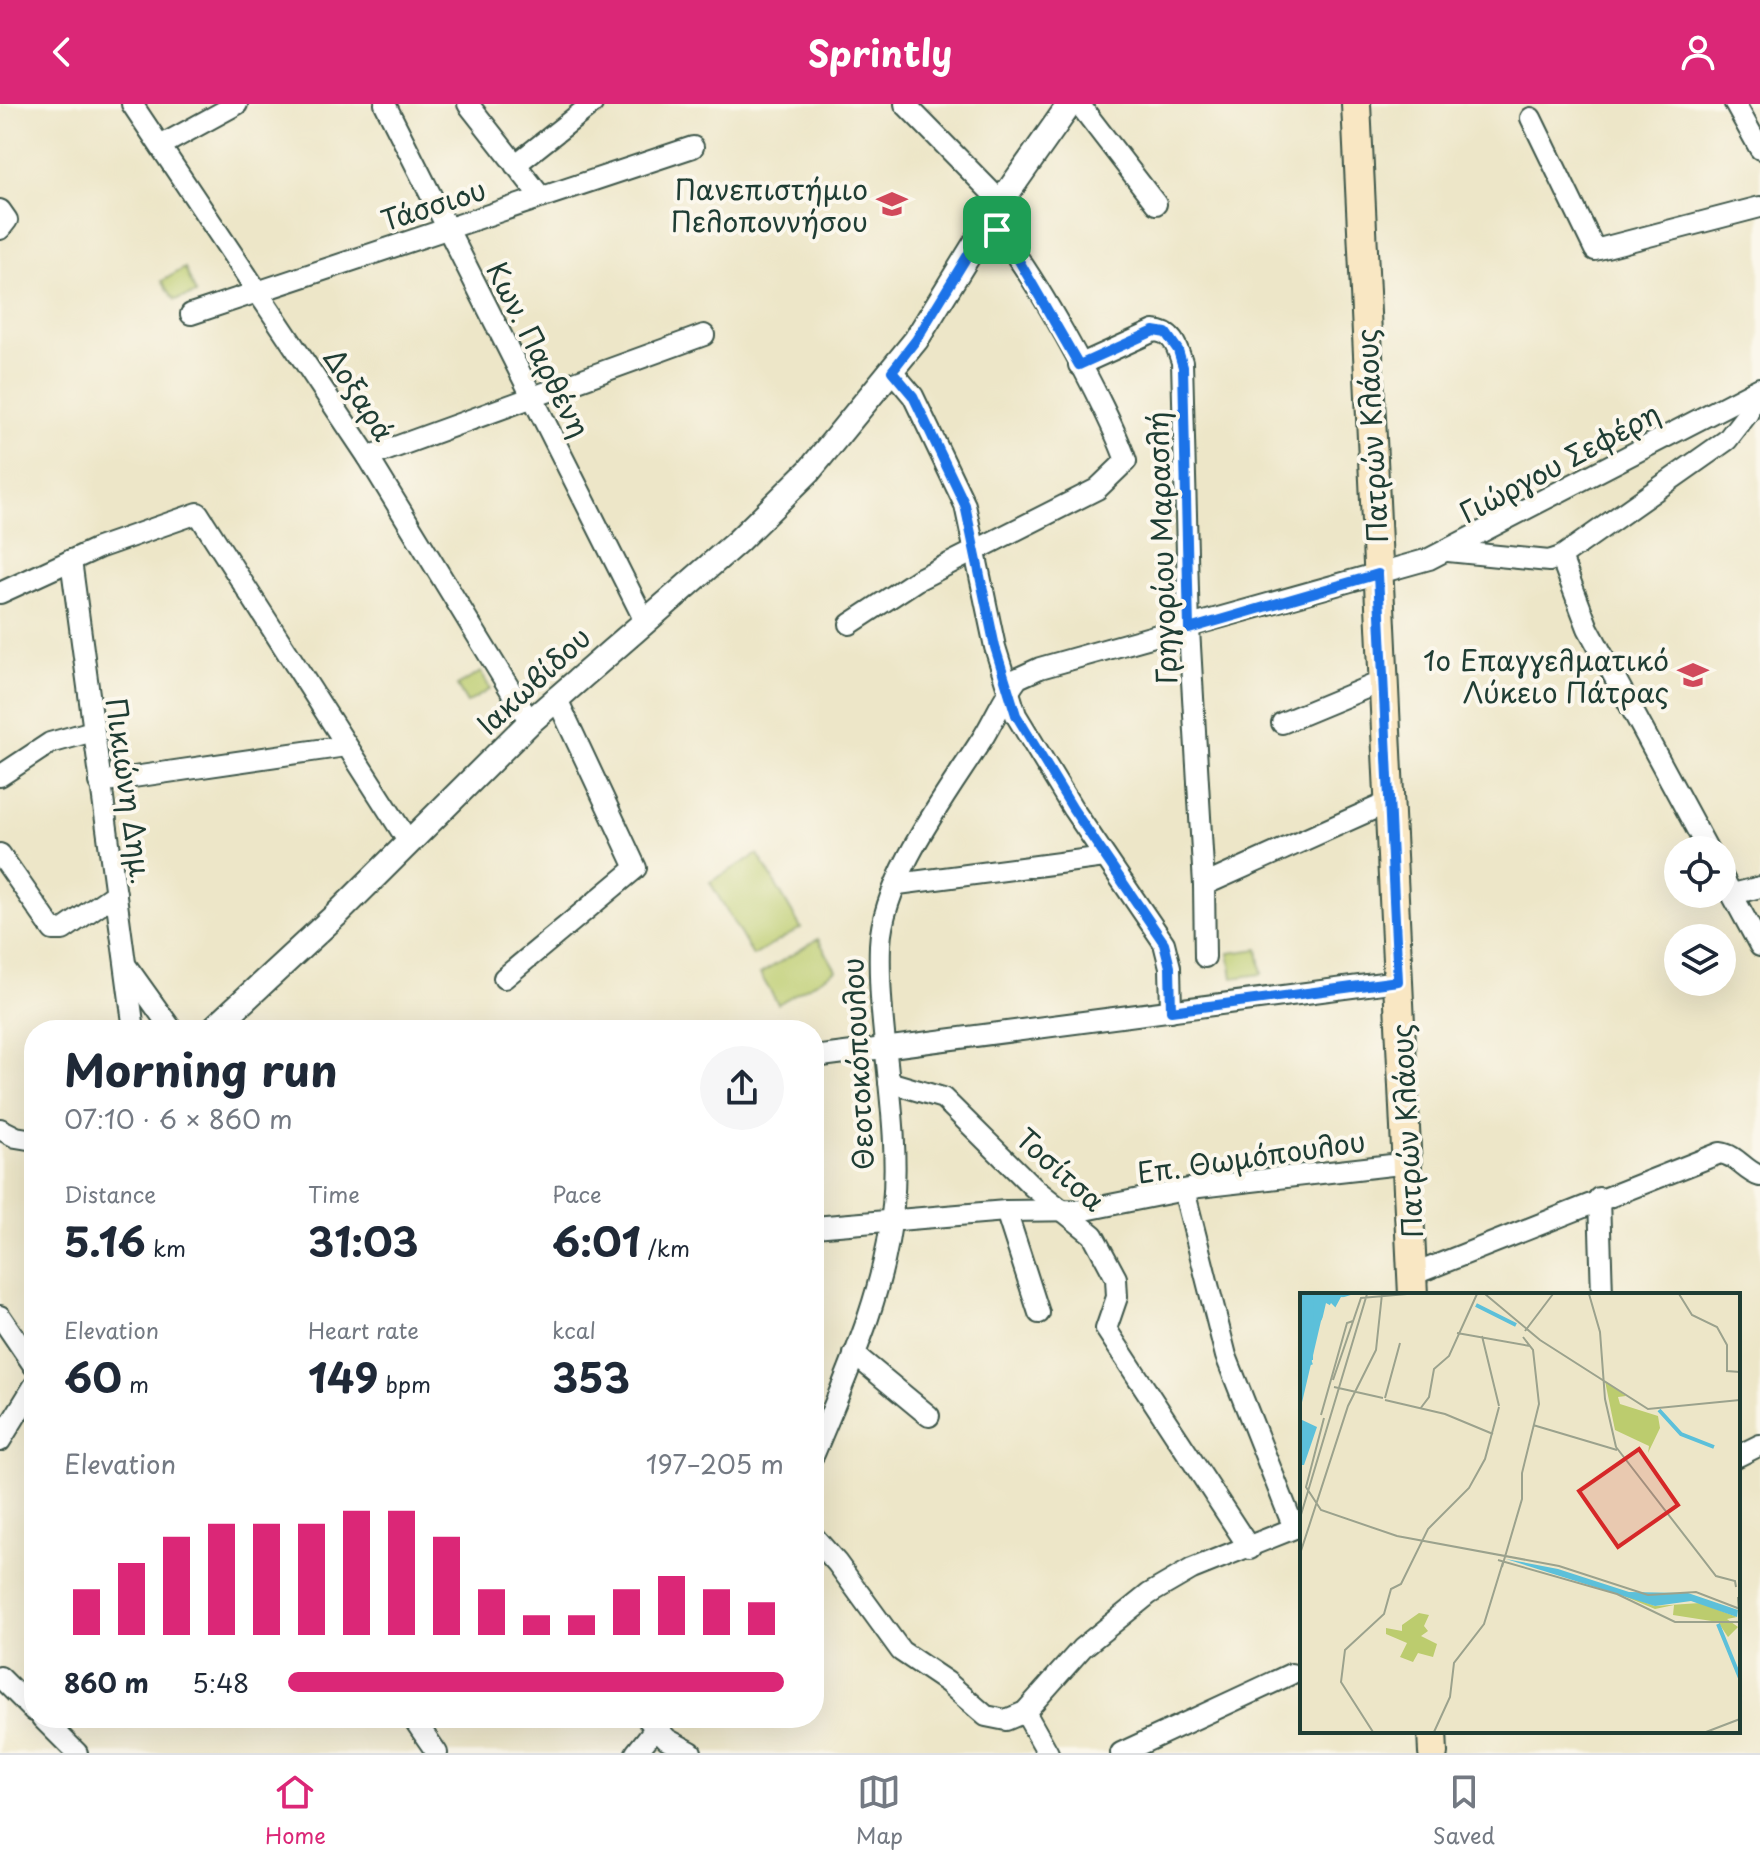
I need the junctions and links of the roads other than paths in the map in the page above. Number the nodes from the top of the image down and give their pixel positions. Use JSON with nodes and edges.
{"nodes":[{"id":1,"x":132,"y":104,"type":"edge"},
{"id":2,"x":237,"y":104,"type":"edge"},
{"id":3,"x":385,"y":104,"type":"edge"},
{"id":4,"x":468,"y":104,"type":"edge"},
{"id":5,"x":592,"y":104,"type":"edge"},
{"id":6,"x":905,"y":104,"type":"edge"},
{"id":7,"x":1070,"y":104,"type":"edge"},
{"id":8,"x":1079,"y":104,"type":"edge"},
{"id":9,"x":1356,"y":104,"type":"edge"},
{"id":10,"x":1735,"y":104,"type":"edge"},
{"id":11,"x":1531,"y":118,"type":"dead end"},
{"id":12,"x":162,"y":145,"type":"junction"},
{"id":13,"x":693,"y":147,"type":"dead end"},
{"id":14,"x":1760,"y":149,"type":"edge"},
{"id":15,"x":515,"y":165,"type":"junction"},
{"id":16,"x":541,"y":197,"type":"junction"},
{"id":17,"x":1156,"y":204,"type":"dead end"},
{"id":18,"x":1760,"y":207,"type":"edge"},
{"id":19,"x":995,"y":212,"type":"junction"},
{"id":20,"x":447,"y":229,"type":"junction"},
{"id":21,"x":259,"y":291,"type":"junction"},
{"id":22,"x":191,"y":314,"type":"dead end"},
{"id":23,"x":704,"y":335,"type":"dead end"},
{"id":24,"x":1079,"y":365,"type":"junction"},
{"id":25,"x":892,"y":371,"type":"junction"},
{"id":26,"x":1756,"y":390,"type":"edge"},
{"id":27,"x":531,"y":395,"type":"junction"},
{"id":28,"x":368,"y":457,"type":"junction"},
{"id":29,"x":974,"y":549,"type":"junction"},
{"id":30,"x":1448,"y":551,"type":"junction"},
{"id":31,"x":1561,"y":557,"type":"junction"},
{"id":32,"x":71,"y":560,"type":"junction"},
{"id":33,"x":1378,"y":574,"type":"junction"},
{"id":34,"x":0,"y":593,"type":"edge"},
{"id":35,"x":644,"y":619,"type":"junction"},
{"id":36,"x":850,"y":624,"type":"dead end"},
{"id":37,"x":1189,"y":629,"type":"junction"},
{"id":38,"x":1383,"y":681,"type":"junction"},
{"id":39,"x":1007,"y":691,"type":"junction"},
{"id":40,"x":556,"y":697,"type":"junction"},
{"id":41,"x":530,"y":722,"type":"junction"},
{"id":42,"x":1282,"y":723,"type":"dead end"},
{"id":43,"x":93,"y":731,"type":"junction"},
{"id":44,"x":346,"y":746,"type":"junction"},
{"id":45,"x":0,"y":776,"type":"edge"},
{"id":46,"x":99,"y":782,"type":"junction"},
{"id":47,"x":1389,"y":802,"type":"junction"},
{"id":48,"x":1700,"y":836,"type":"edge"},
{"id":49,"x":408,"y":841,"type":"junction"},
{"id":50,"x":0,"y":854,"type":"edge"},
{"id":51,"x":1105,"y":857,"type":"junction"},
{"id":52,"x":898,"y":884,"type":"junction"},
{"id":53,"x":1204,"y":885,"type":"junction"},
{"id":54,"x":1760,"y":887,"type":"edge"},
{"id":55,"x":116,"y":893,"type":"junction"},
{"id":56,"x":1736,"y":893,"type":"edge"},
{"id":57,"x":1736,"y":900,"type":"edge"},
{"id":58,"x":1760,"y":946,"type":"edge"},
{"id":59,"x":1205,"y":957,"type":"dead end"},
{"id":60,"x":125,"y":964,"type":"junction"},
{"id":61,"x":504,"y":978,"type":"dead end"},
{"id":62,"x":1398,"y":981,"type":"junction"},
{"id":63,"x":1171,"y":1011,"type":"junction"},
{"id":64,"x":133,"y":1020,"type":"edge"},
{"id":65,"x":165,"y":1020,"type":"edge"},
{"id":66,"x":223,"y":1020,"type":"edge"},
{"id":67,"x":886,"y":1047,"type":"junction"},
{"id":68,"x":824,"y":1056,"type":"edge"},
{"id":69,"x":889,"y":1082,"type":"junction"},
{"id":70,"x":0,"y":1129,"type":"edge"},
{"id":71,"x":24,"y":1138,"type":"edge"},
{"id":72,"x":1409,"y":1163,"type":"junction"},
{"id":73,"x":1760,"y":1176,"type":"edge"},
{"id":74,"x":1184,"y":1190,"type":"junction"},
{"id":75,"x":1599,"y":1198,"type":"junction"},
{"id":76,"x":1006,"y":1211,"type":"junction"},
{"id":77,"x":1066,"y":1211,"type":"junction"},
{"id":78,"x":891,"y":1219,"type":"junction"},
{"id":79,"x":824,"y":1226,"type":"edge"},
{"id":80,"x":1412,"y":1285,"type":"edge"},
{"id":81,"x":1602,"y":1293,"type":"edge"},
{"id":82,"x":1039,"y":1313,"type":"dead end"},
{"id":83,"x":0,"y":1316,"type":"edge"},
{"id":84,"x":24,"y":1351,"type":"edge"},
{"id":85,"x":854,"y":1354,"type":"junction"},
{"id":86,"x":24,"y":1402,"type":"edge"},
{"id":87,"x":929,"y":1416,"type":"dead end"},
{"id":88,"x":824,"y":1429,"type":"edge"},
{"id":89,"x":0,"y":1441,"type":"edge"},
{"id":90,"x":1760,"y":1445,"type":"edge"},
{"id":91,"x":1740,"y":1455,"type":"edge"},
{"id":92,"x":1298,"y":1527,"type":"edge"},
{"id":93,"x":824,"y":1548,"type":"edge"},
{"id":94,"x":1250,"y":1549,"type":"junction"},
{"id":95,"x":1291,"y":1674,"type":"dead end"},
{"id":96,"x":0,"y":1677,"type":"edge"},
{"id":97,"x":24,"y":1701,"type":"edge"},
{"id":98,"x":1025,"y":1712,"type":"junction"},
{"id":99,"x":52,"y":1728,"type":"edge"},
{"id":100,"x":420,"y":1728,"type":"edge"},
{"id":101,"x":651,"y":1728,"type":"edge"},
{"id":102,"x":662,"y":1728,"type":"edge"},
{"id":103,"x":1432,"y":1733,"type":"edge"},
{"id":104,"x":691,"y":1752,"type":"edge"},
{"id":105,"x":77,"y":1753,"type":"edge"},
{"id":106,"x":437,"y":1753,"type":"edge"},
{"id":107,"x":636,"y":1753,"type":"edge"},
{"id":108,"x":1048,"y":1753,"type":"edge"},
{"id":109,"x":1121,"y":1753,"type":"edge"},
{"id":110,"x":1433,"y":1753,"type":"edge"}],
"edges":[{"from":1,"to":12,"type":"street","name":"Δοξαρά"},
{"from":2,"to":12,"type":"street"},
{"from":3,"to":20,"type":"street","name":"Κων. Παρθένη"},
{"from":4,"to":15,"type":"street"},
{"from":5,"to":15,"type":"street"},
{"from":6,"to":19,"type":"street"},
{"from":7,"to":19,"type":"street"},
{"from":8,"to":17,"type":"street"},
{"from":9,"to":33,"type":"main road","name":"Πατρών Κλάους"},
{"from":10,"to":14,"type":"street"},
{"from":11,"to":18,"type":"street"},
{"from":12,"to":21,"type":"street","name":"Δοξαρά"},
{"from":13,"to":16,"type":"street","name":"Τάσσιου"},
{"from":15,"to":16,"type":"street"},
{"from":16,"to":20,"type":"street","name":"Τάσσιου"},
{"from":19,"to":24,"type":"street"},
{"from":19,"to":25,"type":"street"},
{"from":20,"to":21,"type":"street","name":"Τάσσιου"},
{"from":20,"to":27,"type":"street","name":"Κων. Παρθένη"},
{"from":21,"to":22,"type":"street","name":"Τάσσιου"},
{"from":21,"to":28,"type":"street","name":"Δοξαρά"},
{"from":23,"to":27,"type":"street"},
{"from":24,"to":29,"type":"street"},
{"from":24,"to":37,"type":"street","name":"Γρηγορίου Μαρασλή"},
{"from":25,"to":29,"type":"street"},
{"from":25,"to":35,"type":"street","name":"Ιακωβίδου"},
{"from":26,"to":30,"type":"street","name":"Γιώργου Σεφέρη"},
{"from":26,"to":31,"type":"street"},
{"from":27,"to":28,"type":"street"},
{"from":27,"to":35,"type":"street","name":"Κων. Παρθένη"},
{"from":28,"to":41,"type":"street","name":"Δοξαρά"},
{"from":29,"to":36,"type":"street"},
{"from":29,"to":39,"type":"street"},
{"from":30,"to":31,"type":"street"},
{"from":30,"to":33,"type":"street","name":"Γιώργου Σεφέρη"},
{"from":31,"to":48,"type":"street"},
{"from":32,"to":34,"type":"street"},
{"from":32,"to":43,"type":"street","name":"Πικιώνη Δημ."},
{"from":32,"to":44,"type":"street"},
{"from":33,"to":37,"type":"street","name":"Γιώργου Σεφέρη"},
{"from":33,"to":38,"type":"main road","name":"Πατρών Κλάους"},
{"from":35,"to":40,"type":"street","name":"Ιακωβίδου"},
{"from":37,"to":39,"type":"street","name":"Γιώργου Σεφέρη"},
{"from":37,"to":53,"type":"street","name":"Γρηγορίου Μαρασλή"},
{"from":38,"to":42,"type":"street"},
{"from":38,"to":47,"type":"main road","name":"Πατρών Κλάους"},
{"from":39,"to":51,"type":"street"},
{"from":39,"to":52,"type":"street","name":"Θεοτοκόπουλου"},
{"from":40,"to":41,"type":"street","name":"Ιακωβίδου"},
{"from":40,"to":61,"type":"street"},
{"from":41,"to":49,"type":"street","name":"Ιακωβίδου"},
{"from":43,"to":45,"type":"street"},
{"from":43,"to":46,"type":"street","name":"Πικιώνη Δημ."},
{"from":44,"to":46,"type":"street"},
{"from":44,"to":49,"type":"street"},
{"from":46,"to":55,"type":"street","name":"Πικιώνη Δημ."},
{"from":47,"to":53,"type":"street"},
{"from":47,"to":62,"type":"main road","name":"Πατρών Κλάους"},
{"from":49,"to":66,"type":"street","name":"Ιακωβίδου"},
{"from":50,"to":55,"type":"street"},
{"from":51,"to":52,"type":"street"},
{"from":51,"to":63,"type":"street"},
{"from":52,"to":67,"type":"street","name":"Θεοτοκόπουλου"},
{"from":53,"to":59,"type":"street","name":"Γρηγορίου Μαρασλή"},
{"from":54,"to":56,"type":"street"},
{"from":55,"to":60,"type":"street","name":"Πικιώνη Δημ."},
{"from":57,"to":58,"type":"street"},
{"from":60,"to":64,"type":"street","name":"Πικιώνη Δημ."},
{"from":60,"to":65,"type":"street"},
{"from":62,"to":63,"type":"street"},
{"from":62,"to":72,"type":"main road","name":"Πατρών Κλάους"},
{"from":63,"to":67,"type":"street"},
{"from":67,"to":68,"type":"street"},
{"from":67,"to":69,"type":"street","name":"Θεοτοκόπουλου"},
{"from":69,"to":77,"type":"street","name":"Τοσίτσα"},
{"from":69,"to":78,"type":"street","name":"Θεοτοκόπουλου"},
{"from":70,"to":71,"type":"street"},
{"from":72,"to":74,"type":"street","name":"Επ. Θωμόπουλου"},
{"from":72,"to":80,"type":"main road","name":"Πατρών Κλάους"},
{"from":73,"to":75,"type":"street"},
{"from":74,"to":77,"type":"street","name":"Επ. Θωμόπουλου"},
{"from":74,"to":92,"type":"street"},
{"from":75,"to":80,"type":"street"},
{"from":75,"to":81,"type":"street"},
{"from":76,"to":77,"type":"street","name":"Επ. Θωμόπουλου"},
{"from":76,"to":78,"type":"street","name":"Επ. Θωμόπουλου"},
{"from":76,"to":82,"type":"street"},
{"from":77,"to":94,"type":"street","name":"Τοσίτσα"},
{"from":78,"to":79,"type":"street","name":"Επ. Θωμόπουλου"},
{"from":78,"to":85,"type":"street","name":"Θεοτοκόπουλου"},
{"from":83,"to":84,"type":"street"},
{"from":85,"to":87,"type":"street"},
{"from":85,"to":88,"type":"street","name":"Θεοτοκόπουλου"},
{"from":86,"to":89,"type":"street"},
{"from":90,"to":91,"type":"street"},
{"from":92,"to":94,"type":"street"},
{"from":93,"to":98,"type":"street"},
{"from":94,"to":98,"type":"street"},
{"from":95,"to":109,"type":"street"},
{"from":96,"to":97,"type":"street"},
{"from":98,"to":108,"type":"street"},
{"from":99,"to":105,"type":"street"},
{"from":100,"to":106,"type":"street"},
{"from":101,"to":107,"type":"street"},
{"from":102,"to":104,"type":"street"},
{"from":103,"to":110,"type":"main road"}]}
